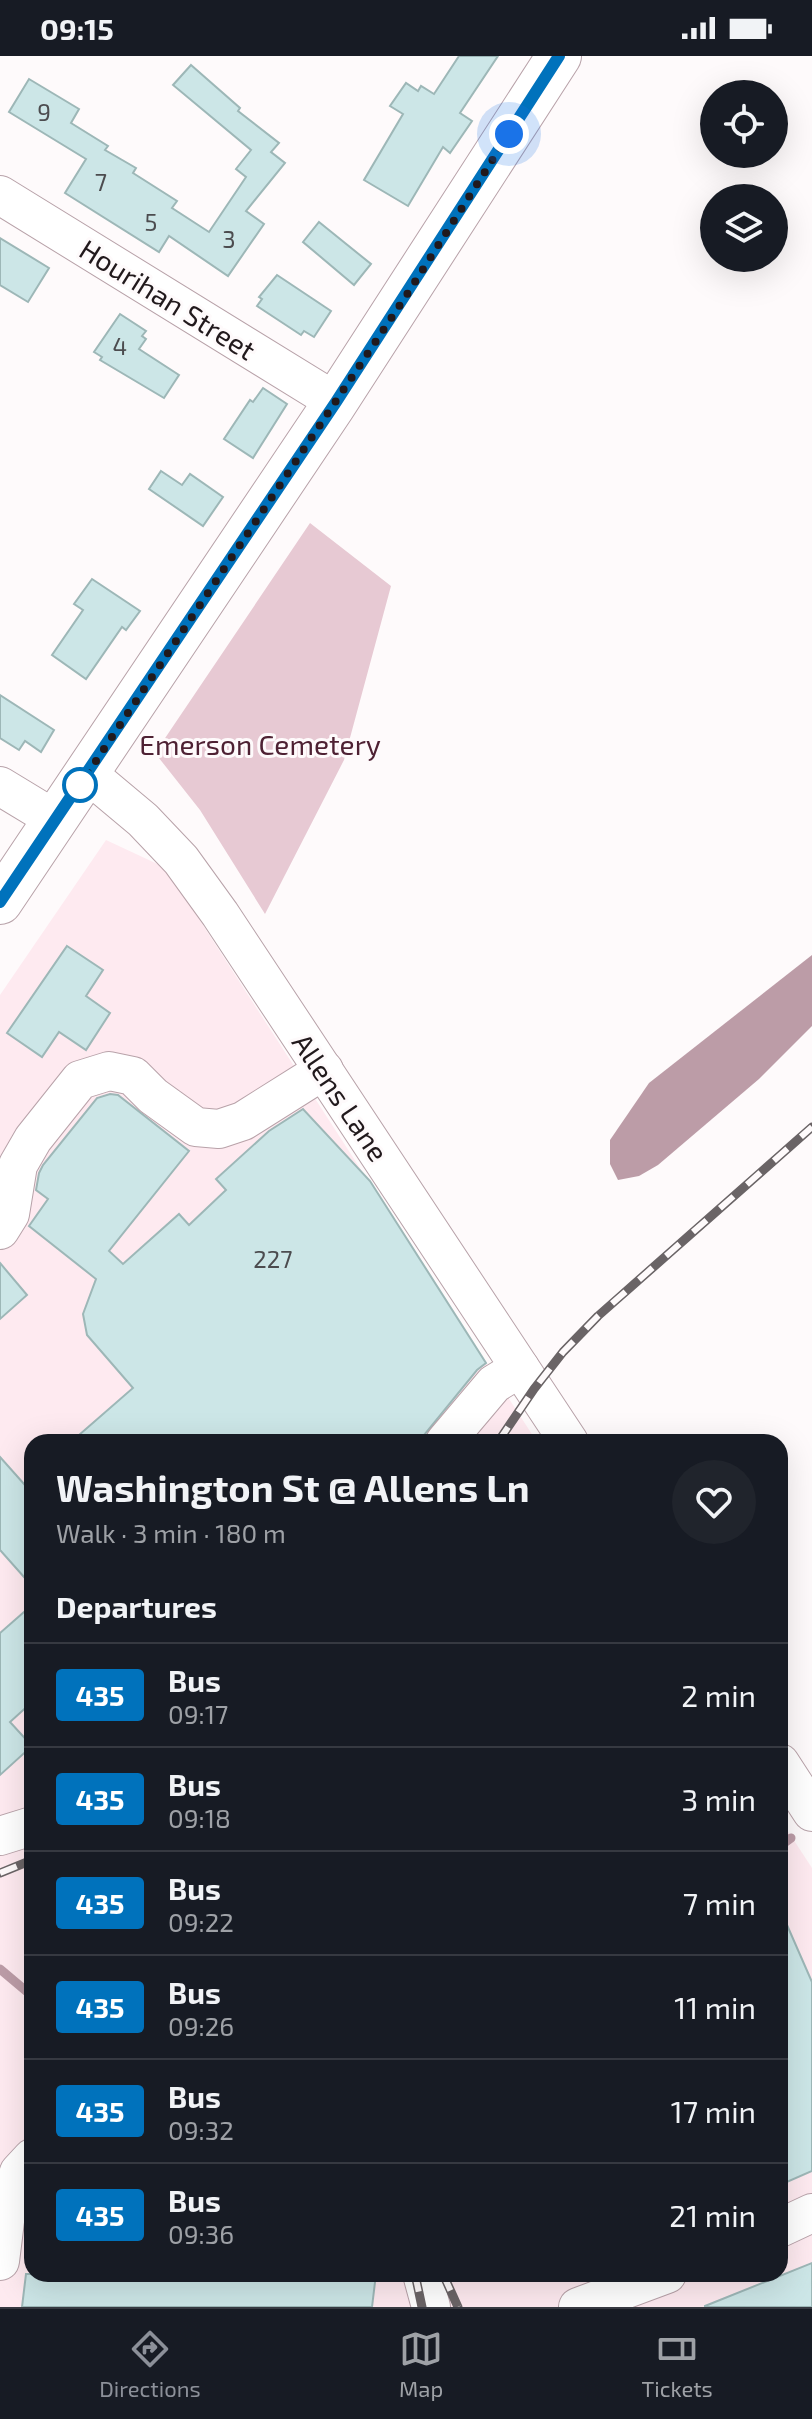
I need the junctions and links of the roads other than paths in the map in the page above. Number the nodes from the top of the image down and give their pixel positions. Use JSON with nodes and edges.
{"nodes":[{"id":1,"x":559,"y":56,"type":"edge"},
{"id":2,"x":0,"y":195,"type":"edge"},
{"id":3,"x":336,"y":402,"type":"junction"},
{"id":4,"x":88,"y":774,"type":"junction"},
{"id":5,"x":0,"y":786,"type":"edge"},
{"id":6,"x":56,"y":820,"type":"junction"},
{"id":7,"x":0,"y":902,"type":"edge"},
{"id":8,"x":324,"y":1070,"type":"junction"},
{"id":9,"x":0,"y":1230,"type":"edge"},
{"id":10,"x":520,"y":1368,"type":"junction"},
{"id":11,"x":452,"y":1434,"type":"edge"},
{"id":12,"x":564,"y":1434,"type":"edge"},
{"id":13,"x":788,"y":1775,"type":"edge"},
{"id":14,"x":812,"y":1812,"type":"edge"},
{"id":15,"x":24,"y":1828,"type":"edge"},
{"id":16,"x":0,"y":1836,"type":"edge"},
{"id":17,"x":24,"y":2167,"type":"edge"},
{"id":18,"x":812,"y":2213,"type":"edge"},
{"id":19,"x":788,"y":2224,"type":"edge"},
{"id":20,"x":0,"y":2261,"type":"edge"},
{"id":21,"x":424,"y":2282,"type":"edge"},
{"id":22,"x":645,"y":2282,"type":"edge"},
{"id":23,"x":431,"y":2307,"type":"edge"},
{"id":24,"x":578,"y":2307,"type":"edge"}],
"edges":[{"from":1,"to":3,"type":"main road"},
{"from":2,"to":3,"type":"street","name":"Hourihan Street"},
{"from":3,"to":4,"type":"main road"},
{"from":4,"to":6,"type":"main road"},
{"from":4,"to":8,"type":"street","name":"Allens Lane"},
{"from":5,"to":6,"type":"street"},
{"from":6,"to":7,"type":"main road"},
{"from":8,"to":9,"type":"street"},
{"from":8,"to":10,"type":"street","name":"Allens Lane"},
{"from":10,"to":11,"type":"street"},
{"from":10,"to":12,"type":"street","name":"Allens Lane"},
{"from":13,"to":14,"type":"street"},
{"from":15,"to":16,"type":"street"},
{"from":17,"to":20,"type":"street"},
{"from":18,"to":19,"type":"street"},
{"from":21,"to":23,"type":"street"},
{"from":22,"to":24,"type":"street"}]}
